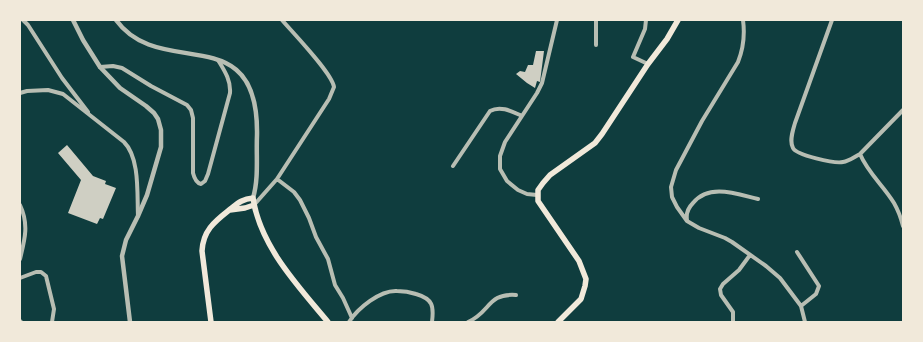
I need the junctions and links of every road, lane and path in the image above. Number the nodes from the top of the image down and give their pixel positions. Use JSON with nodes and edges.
{"nodes":[{"id":1,"x":23,"y":20,"type":"edge"},
{"id":2,"x":73,"y":20,"type":"edge"},
{"id":3,"x":116,"y":20,"type":"edge"},
{"id":4,"x":282,"y":20,"type":"edge"},
{"id":5,"x":557,"y":20,"type":"edge"},
{"id":6,"x":596,"y":20,"type":"edge"},
{"id":7,"x":646,"y":20,"type":"edge"},
{"id":8,"x":678,"y":20,"type":"edge"},
{"id":9,"x":743,"y":20,"type":"edge"},
{"id":10,"x":832,"y":20,"type":"edge"},
{"id":11,"x":596,"y":45,"type":"dead end"},
{"id":12,"x":217,"y":59,"type":"junction"},
{"id":13,"x":648,"y":64,"type":"junction"},
{"id":14,"x":100,"y":67,"type":"junction"},
{"id":15,"x":20,"y":93,"type":"edge"},
{"id":16,"x":903,"y":110,"type":"edge"},
{"id":17,"x":522,"y":116,"type":"junction"},
{"id":18,"x":94,"y":119,"type":"junction"},
{"id":19,"x":860,"y":154,"type":"junction"},
{"id":20,"x":453,"y":166,"type":"dead end"},
{"id":21,"x":276,"y":179,"type":"junction"},
{"id":22,"x":537,"y":195,"type":"junction"},
{"id":23,"x":256,"y":199,"type":"junction"},
{"id":24,"x":758,"y":199,"type":"dead end"},
{"id":25,"x":20,"y":204,"type":"edge"},
{"id":26,"x":254,"y":206,"type":"junction"},
{"id":27,"x":230,"y":210,"type":"junction"},
{"id":28,"x":138,"y":216,"type":"junction"},
{"id":29,"x":687,"y":221,"type":"junction"},
{"id":30,"x":903,"y":226,"type":"edge"},
{"id":31,"x":797,"y":252,"type":"dead end"},
{"id":32,"x":750,"y":255,"type":"junction"},
{"id":33,"x":20,"y":259,"type":"edge"},
{"id":34,"x":20,"y":278,"type":"edge"},
{"id":35,"x":516,"y":295,"type":"dead end"},
{"id":36,"x":801,"y":306,"type":"junction"},
{"id":37,"x":350,"y":320,"type":"edge"},
{"id":38,"x":52,"y":322,"type":"edge"},
{"id":39,"x":130,"y":322,"type":"edge"},
{"id":40,"x":210,"y":322,"type":"edge"},
{"id":41,"x":328,"y":322,"type":"edge"},
{"id":42,"x":432,"y":322,"type":"edge"},
{"id":43,"x":468,"y":322,"type":"edge"},
{"id":44,"x":558,"y":322,"type":"edge"},
{"id":45,"x":733,"y":322,"type":"edge"},
{"id":46,"x":805,"y":322,"type":"edge"}],
"edges":[{"from":1,"to":18,"type":"street"},
{"from":2,"to":14,"type":"street"},
{"from":3,"to":12,"type":"street"},
{"from":4,"to":21,"type":"street"},
{"from":5,"to":17,"type":"street"},
{"from":6,"to":11,"type":"street"},
{"from":7,"to":13,"type":"street"},
{"from":8,"to":13,"type":"main road"},
{"from":9,"to":29,"type":"street"},
{"from":10,"to":19,"type":"street"},
{"from":12,"to":14,"type":"street"},
{"from":12,"to":23,"type":"street"},
{"from":13,"to":22,"type":"main road"},
{"from":14,"to":28,"type":"street"},
{"from":15,"to":18,"type":"street"},
{"from":16,"to":19,"type":"street"},
{"from":17,"to":20,"type":"street"},
{"from":17,"to":22,"type":"street"},
{"from":18,"to":28,"type":"street"},
{"from":19,"to":30,"type":"street"},
{"from":21,"to":23,"type":"street"},
{"from":21,"to":37,"type":"street"},
{"from":22,"to":44,"type":"main road"},
{"from":23,"to":26,"type":"main road"},
{"from":23,"to":27,"type":"main road"},
{"from":24,"to":29,"type":"street"},
{"from":25,"to":33,"type":"street"},
{"from":26,"to":27,"type":"main road"},
{"from":26,"to":41,"type":"main road"},
{"from":27,"to":40,"type":"main road"},
{"from":28,"to":39,"type":"street"},
{"from":29,"to":32,"type":"street"},
{"from":31,"to":36,"type":"street"},
{"from":32,"to":36,"type":"street"},
{"from":32,"to":45,"type":"street"},
{"from":34,"to":38,"type":"street"},
{"from":35,"to":43,"type":"street"},
{"from":36,"to":46,"type":"street"},
{"from":37,"to":42,"type":"street"}]}
